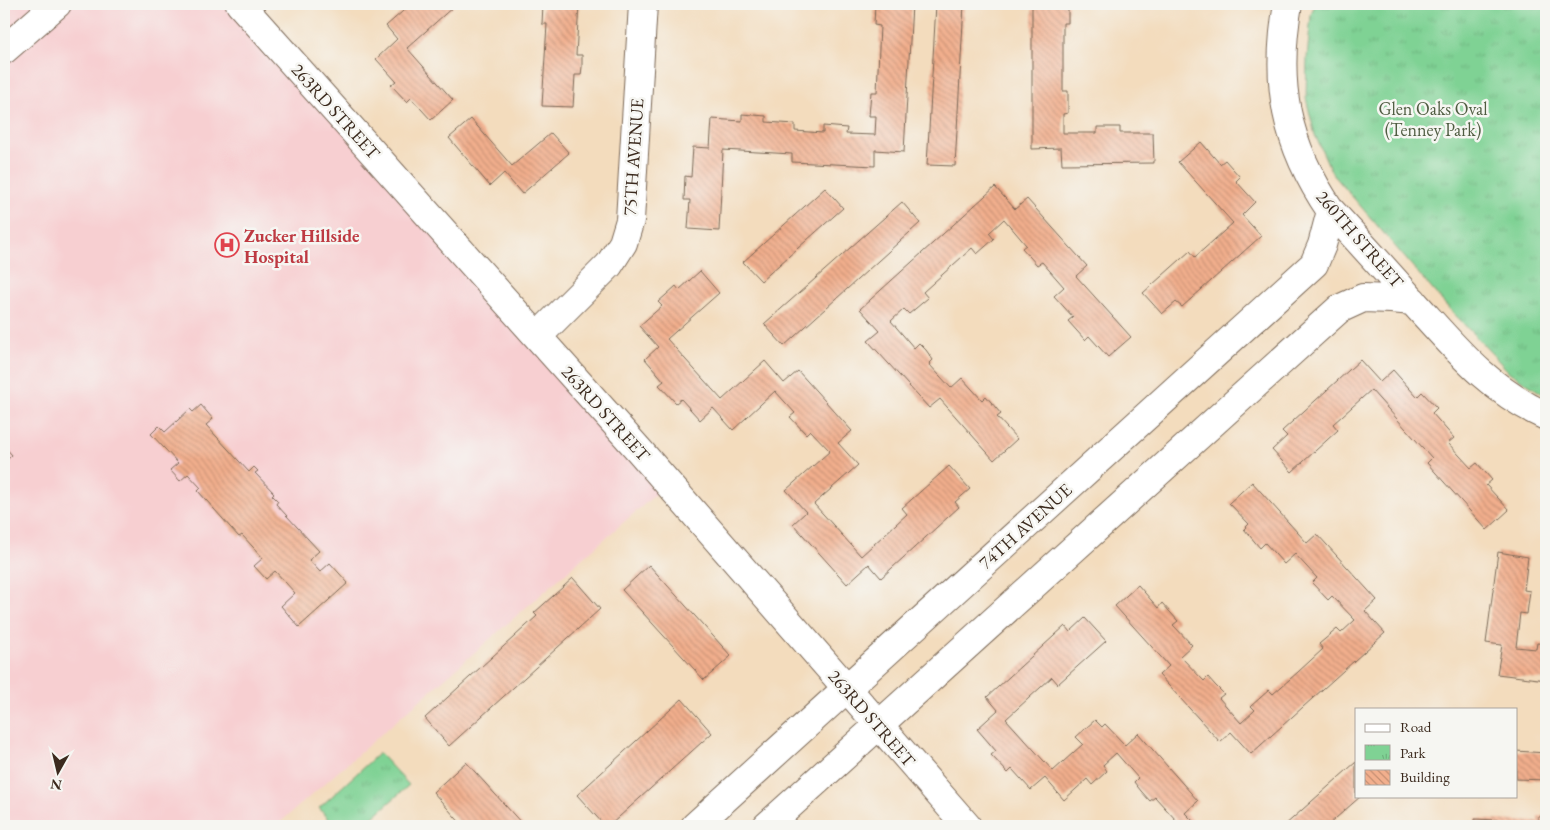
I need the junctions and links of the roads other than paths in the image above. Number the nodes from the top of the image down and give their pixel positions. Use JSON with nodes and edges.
{"nodes":[{"id":1,"x":57,"y":4,"type":"edge"},
{"id":2,"x":240,"y":4,"type":"edge"},
{"id":3,"x":643,"y":4,"type":"edge"},
{"id":4,"x":1288,"y":4,"type":"edge"},
{"id":5,"x":4,"y":50,"type":"edge"},
{"id":6,"x":1331,"y":211,"type":"junction"},
{"id":7,"x":1413,"y":301,"type":"junction"},
{"id":8,"x":538,"y":336,"type":"junction"},
{"id":9,"x":1546,"y":416,"type":"edge"},
{"id":10,"x":846,"y":688,"type":"junction"},
{"id":11,"x":878,"y":725,"type":"junction"},
{"id":12,"x":696,"y":826,"type":"edge"},
{"id":13,"x":767,"y":826,"type":"edge"},
{"id":14,"x":967,"y":826,"type":"edge"}],
"edges":[{"from":1,"to":5,"type":"street"},
{"from":2,"to":8,"type":"street","name":"263RD STREET"},
{"from":3,"to":8,"type":"street","name":"75TH AVENUE"},
{"from":4,"to":6,"type":"street","name":"260TH STREET"},
{"from":6,"to":7,"type":"street","name":"260TH STREET"},
{"from":6,"to":10,"type":"street","name":"74TH AVENUE"},
{"from":7,"to":9,"type":"street","name":"260TH STREET"},
{"from":7,"to":11,"type":"street"},
{"from":8,"to":10,"type":"street","name":"263RD STREET"},
{"from":10,"to":11,"type":"street","name":"263RD STREET"},
{"from":10,"to":12,"type":"street","name":"74TH AVENUE"},
{"from":11,"to":13,"type":"street"},
{"from":11,"to":14,"type":"street","name":"263RD STREET"}]}
